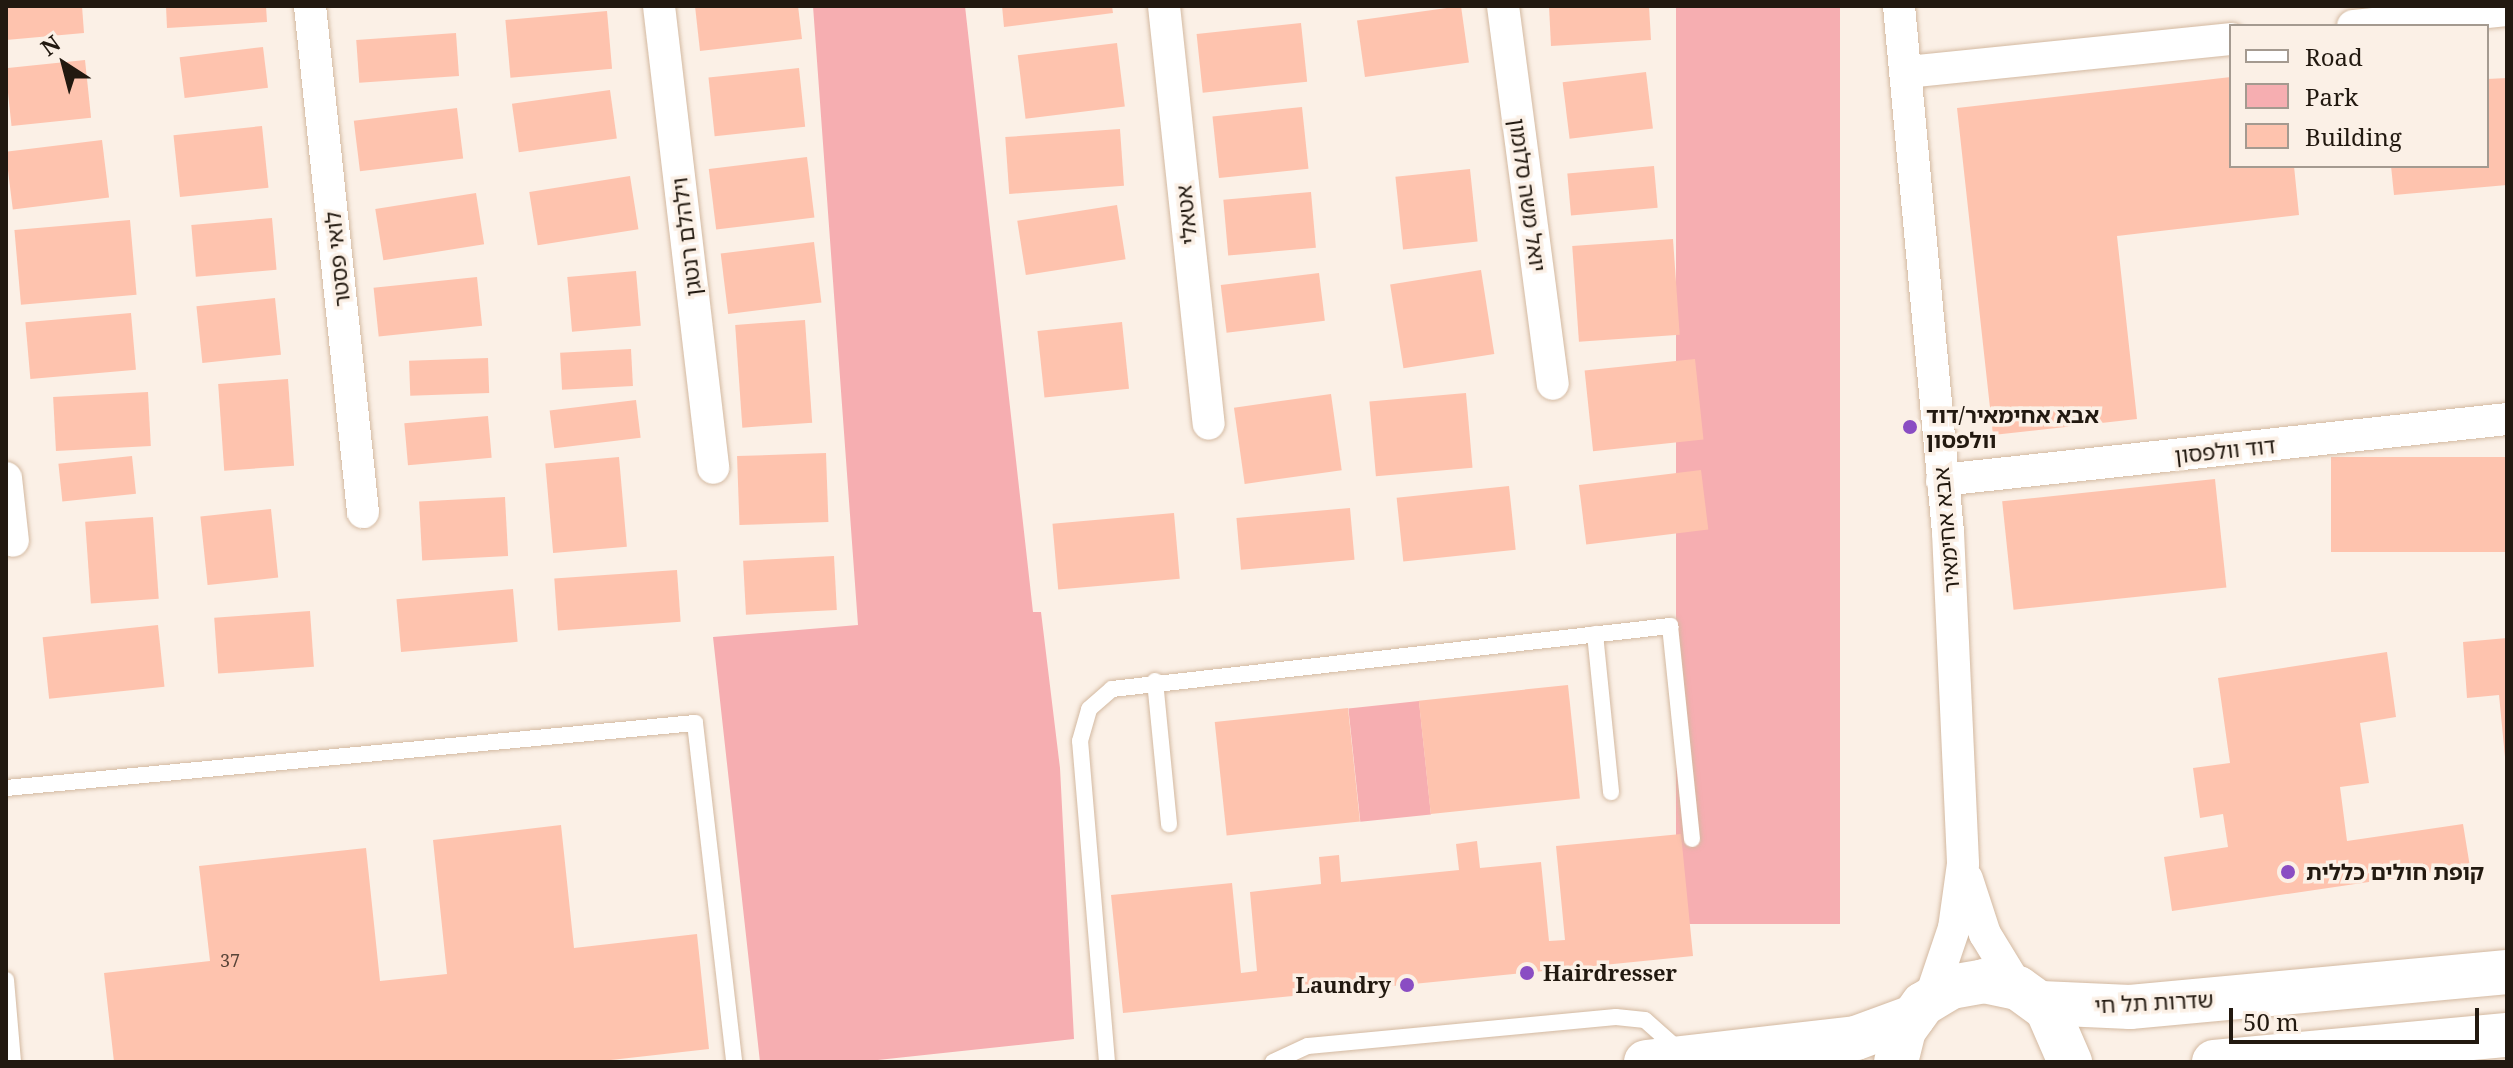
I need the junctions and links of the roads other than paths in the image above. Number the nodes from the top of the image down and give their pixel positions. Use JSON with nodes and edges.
{"nodes":[{"id":1,"x":310,"y":6,"type":"edge"},
{"id":2,"x":659,"y":6,"type":"edge"},
{"id":3,"x":1164,"y":6,"type":"edge"},
{"id":4,"x":1503,"y":6,"type":"edge"},
{"id":5,"x":1899,"y":6,"type":"edge"},
{"id":6,"x":2507,"y":10,"type":"edge"},
{"id":7,"x":2372,"y":24,"type":"edge"},
{"id":8,"x":2229,"y":39,"type":"edge"},
{"id":9,"x":1907,"y":72,"type":"junction"},
{"id":10,"x":1553,"y":384,"type":"dead end"},
{"id":11,"x":2507,"y":419,"type":"edge"},
{"id":12,"x":1209,"y":424,"type":"dead end"},
{"id":13,"x":713,"y":468,"type":"dead end"},
{"id":14,"x":6,"y":478,"type":"edge"},
{"id":15,"x":1942,"y":480,"type":"junction"},
{"id":16,"x":363,"y":512,"type":"dead end"},
{"id":17,"x":13,"y":541,"type":"dead end"},
{"id":18,"x":1595,"y":634,"type":"junction"},
{"id":19,"x":1155,"y":681,"type":"junction"},
{"id":20,"x":6,"y":788,"type":"edge"},
{"id":21,"x":1611,"y":792,"type":"dead end"},
{"id":22,"x":1169,"y":824,"type":"dead end"},
{"id":23,"x":1692,"y":839,"type":"dead end"},
{"id":24,"x":1963,"y":864,"type":"junction"},
{"id":25,"x":2507,"y":972,"type":"edge"},
{"id":26,"x":6,"y":980,"type":"edge"},
{"id":27,"x":2029,"y":996,"type":"junction"},
{"id":28,"x":1921,"y":1008,"type":"junction"},
{"id":29,"x":2507,"y":1035,"type":"edge"},
{"id":30,"x":1666,"y":1060,"type":"edge"},
{"id":31,"x":13,"y":1062,"type":"edge"},
{"id":32,"x":734,"y":1062,"type":"edge"},
{"id":33,"x":1107,"y":1062,"type":"edge"},
{"id":34,"x":1273,"y":1062,"type":"edge"},
{"id":35,"x":1896,"y":1062,"type":"edge"},
{"id":36,"x":2070,"y":1062,"type":"edge"},
{"id":37,"x":2214,"y":1062,"type":"edge"}],
"edges":[{"from":1,"to":16,"type":"street","name":"לואי פסטר"},
{"from":2,"to":13,"type":"street","name":"וילהלם רנטגן"},
{"from":3,"to":12,"type":"street","name":"אטאלי"},
{"from":4,"to":10,"type":"street","name":"יואל משה סלומון"},
{"from":5,"to":9,"type":"street","name":"אבא אחימאיר"},
{"from":6,"to":7,"type":"street"},
{"from":8,"to":9,"type":"street"},
{"from":9,"to":15,"type":"street","name":"אבא אחימאיר"},
{"from":11,"to":15,"type":"street","name":"דוד וולפסון"},
{"from":14,"to":17,"type":"street"},
{"from":15,"to":24,"type":"street","name":"אבא אחימאיר"},
{"from":18,"to":19,"type":"lane"},
{"from":18,"to":21,"type":"lane"},
{"from":18,"to":23,"type":"lane"},
{"from":19,"to":22,"type":"lane"},
{"from":19,"to":33,"type":"lane"},
{"from":20,"to":32,"type":"lane"},
{"from":24,"to":27,"type":"street","name":"אבא אחימאיר"},
{"from":24,"to":28,"type":"street","name":"אבא אחימאיר"},
{"from":25,"to":27,"type":"main road","name":"שדרות תל חי"},
{"from":26,"to":31,"type":"lane"},
{"from":27,"to":28,"type":"main road","name":"שדרות תל חי"},
{"from":27,"to":36,"type":"main road"},
{"from":28,"to":30,"type":"main road"},
{"from":28,"to":35,"type":"main road"},
{"from":29,"to":37,"type":"main road"},
{"from":30,"to":34,"type":"lane"}]}
